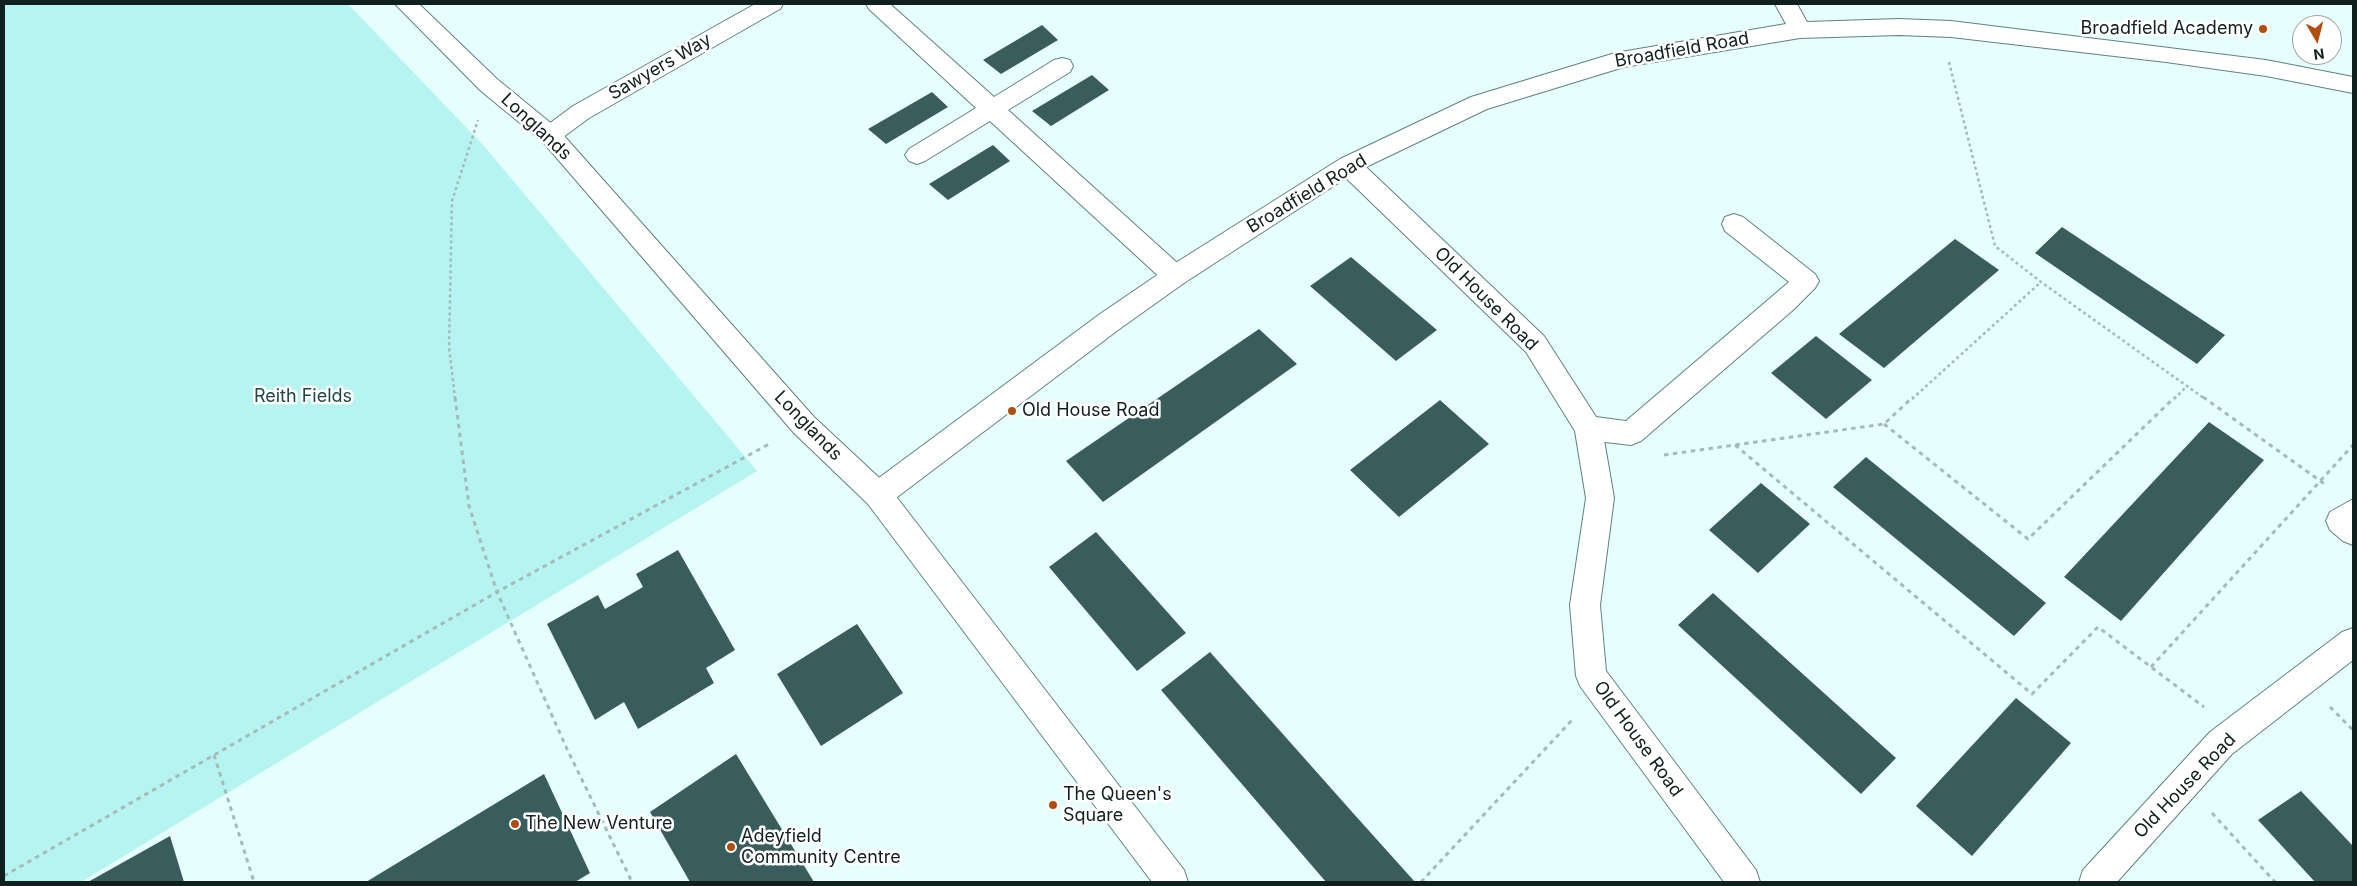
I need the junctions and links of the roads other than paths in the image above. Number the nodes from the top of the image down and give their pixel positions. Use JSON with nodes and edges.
{"nodes":[{"id":1,"x":406,"y":4,"type":"edge"},
{"id":2,"x":772,"y":4,"type":"edge"},
{"id":3,"x":877,"y":4,"type":"edge"},
{"id":4,"x":1786,"y":4,"type":"edge"},
{"id":5,"x":1800,"y":30,"type":"junction"},
{"id":6,"x":1062,"y":66,"type":"dead end"},
{"id":7,"x":2353,"y":85,"type":"edge"},
{"id":8,"x":992,"y":109,"type":"junction"},
{"id":9,"x":550,"y":136,"type":"junction"},
{"id":10,"x":917,"y":155,"type":"dead end"},
{"id":11,"x":1348,"y":165,"type":"junction"},
{"id":12,"x":1734,"y":224,"type":"dead end"},
{"id":13,"x":1175,"y":276,"type":"junction"},
{"id":14,"x":1588,"y":428,"type":"junction"},
{"id":15,"x":878,"y":495,"type":"junction"},
{"id":16,"x":2353,"y":512,"type":"edge"},
{"id":17,"x":2353,"y":532,"type":"edge"},
{"id":18,"x":2353,"y":642,"type":"edge"},
{"id":19,"x":1172,"y":882,"type":"edge"},
{"id":20,"x":1744,"y":882,"type":"edge"},
{"id":21,"x":2095,"y":882,"type":"edge"}],
"edges":[{"from":1,"to":9,"type":"street","name":"Longlands"},
{"from":2,"to":9,"type":"street","name":"Sawyers Way"},
{"from":3,"to":8,"type":"street"},
{"from":4,"to":5,"type":"street"},
{"from":5,"to":7,"type":"street","name":"Broadfield Road"},
{"from":5,"to":11,"type":"street","name":"Broadfield Road"},
{"from":6,"to":8,"type":"street"},
{"from":8,"to":10,"type":"street"},
{"from":8,"to":13,"type":"street"},
{"from":9,"to":15,"type":"street","name":"Longlands"},
{"from":11,"to":13,"type":"street","name":"Broadfield Road"},
{"from":11,"to":14,"type":"street","name":"Old House Road"},
{"from":12,"to":14,"type":"street"},
{"from":13,"to":15,"type":"street","name":"Broadfield Road"},
{"from":14,"to":20,"type":"street","name":"Old House Road"},
{"from":15,"to":19,"type":"street","name":"Longlands"},
{"from":16,"to":17,"type":"street"},
{"from":18,"to":21,"type":"street","name":"Old House Road"}]}
